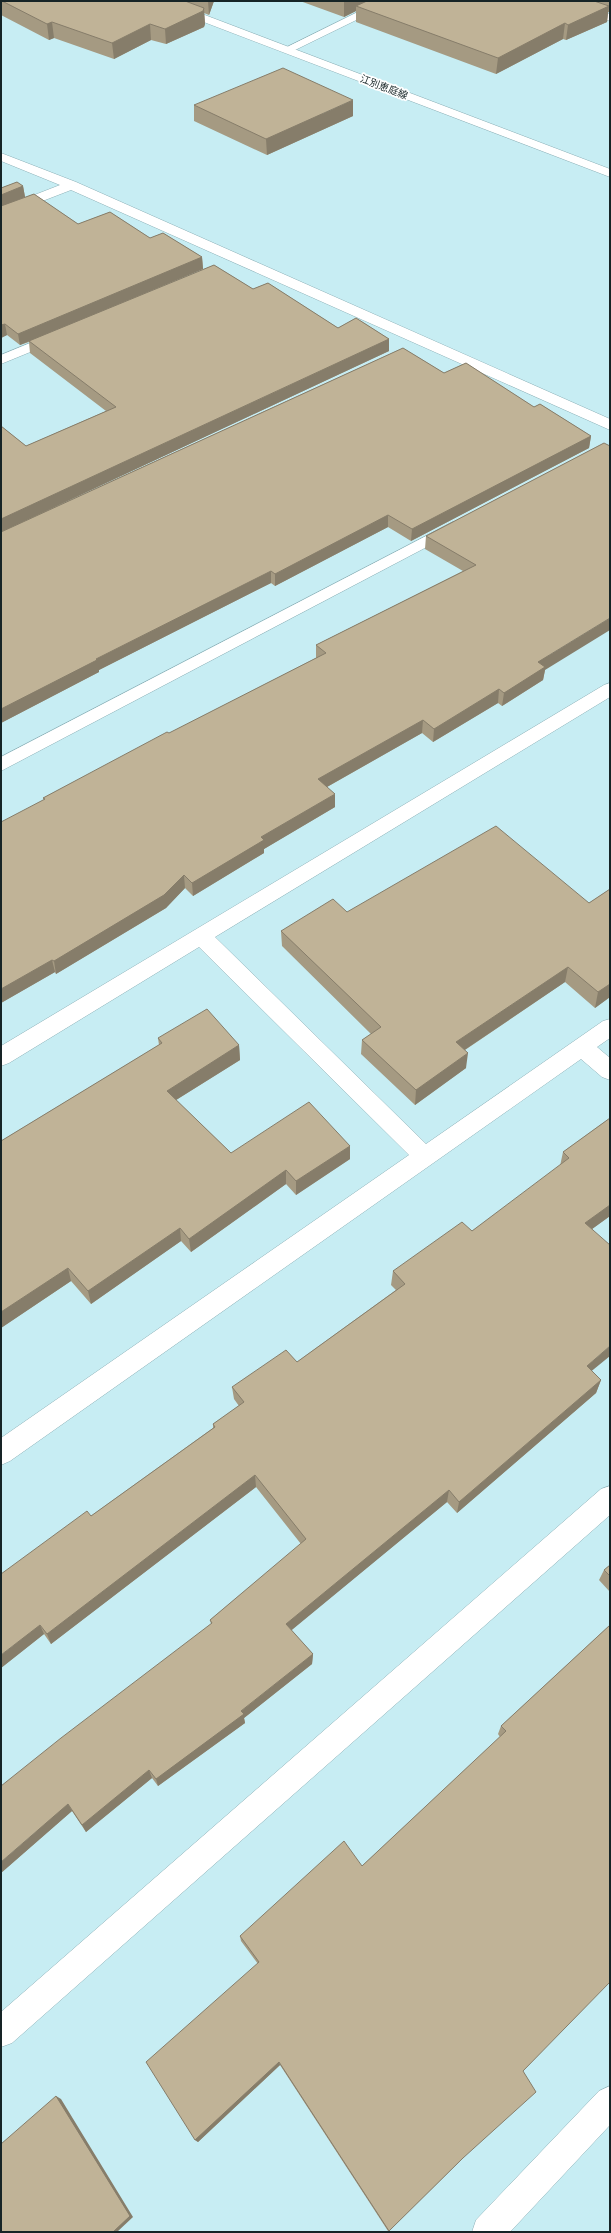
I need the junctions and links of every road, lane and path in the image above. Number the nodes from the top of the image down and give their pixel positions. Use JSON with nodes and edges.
{"nodes":[{"id":1,"x":158,"y":1,"type":"edge"},
{"id":2,"x":388,"y":1,"type":"edge"},
{"id":3,"x":560,"y":1,"type":"edge"},
{"id":4,"x":610,"y":18,"type":"edge"},
{"id":5,"x":287,"y":50,"type":"junction"},
{"id":6,"x":1,"y":157,"type":"edge"},
{"id":7,"x":610,"y":173,"type":"edge"},
{"id":8,"x":71,"y":186,"type":"junction"},
{"id":9,"x":1,"y":213,"type":"edge"},
{"id":10,"x":239,"y":260,"type":"junction"},
{"id":11,"x":225,"y":266,"type":"dead end"},
{"id":12,"x":73,"y":330,"type":"edge"},
{"id":13,"x":424,"y":342,"type":"junction"},
{"id":14,"x":409,"y":349,"type":"dead end"},
{"id":15,"x":1,"y":360,"type":"edge"},
{"id":16,"x":610,"y":425,"type":"edge"},
{"id":17,"x":470,"y":518,"type":"edge"},
{"id":18,"x":610,"y":690,"type":"edge"},
{"id":19,"x":1,"y":765,"type":"edge"},
{"id":20,"x":201,"y":936,"type":"junction"},
{"id":21,"x":610,"y":1027,"type":"edge"},
{"id":22,"x":582,"y":1047,"type":"junction"},
{"id":23,"x":1,"y":1057,"type":"edge"},
{"id":24,"x":610,"y":1071,"type":"edge"},
{"id":25,"x":425,"y":1157,"type":"junction"},
{"id":26,"x":1,"y":1453,"type":"edge"},
{"id":27,"x":610,"y":1498,"type":"edge"},
{"id":28,"x":1,"y":2032,"type":"edge"},
{"id":29,"x":610,"y":2102,"type":"edge"},
{"id":30,"x":488,"y":2232,"type":"edge"}],
"edges":[{"from":1,"to":5,"type":"street","name":"江別恵庭線"},
{"from":2,"to":5,"type":"street"},
{"from":3,"to":4,"type":"street"},
{"from":5,"to":7,"type":"street","name":"江別恵庭線"},
{"from":6,"to":8,"type":"street"},
{"from":8,"to":9,"type":"street"},
{"from":8,"to":10,"type":"street"},
{"from":10,"to":11,"type":"street"},
{"from":10,"to":13,"type":"street"},
{"from":12,"to":15,"type":"street"},
{"from":13,"to":14,"type":"street"},
{"from":13,"to":16,"type":"street"},
{"from":17,"to":19,"type":"street"},
{"from":18,"to":20,"type":"street"},
{"from":20,"to":23,"type":"street"},
{"from":20,"to":25,"type":"street"},
{"from":21,"to":22,"type":"street"},
{"from":22,"to":24,"type":"street"},
{"from":22,"to":25,"type":"street"},
{"from":25,"to":26,"type":"street"},
{"from":27,"to":28,"type":"street"},
{"from":29,"to":30,"type":"street"}]}
